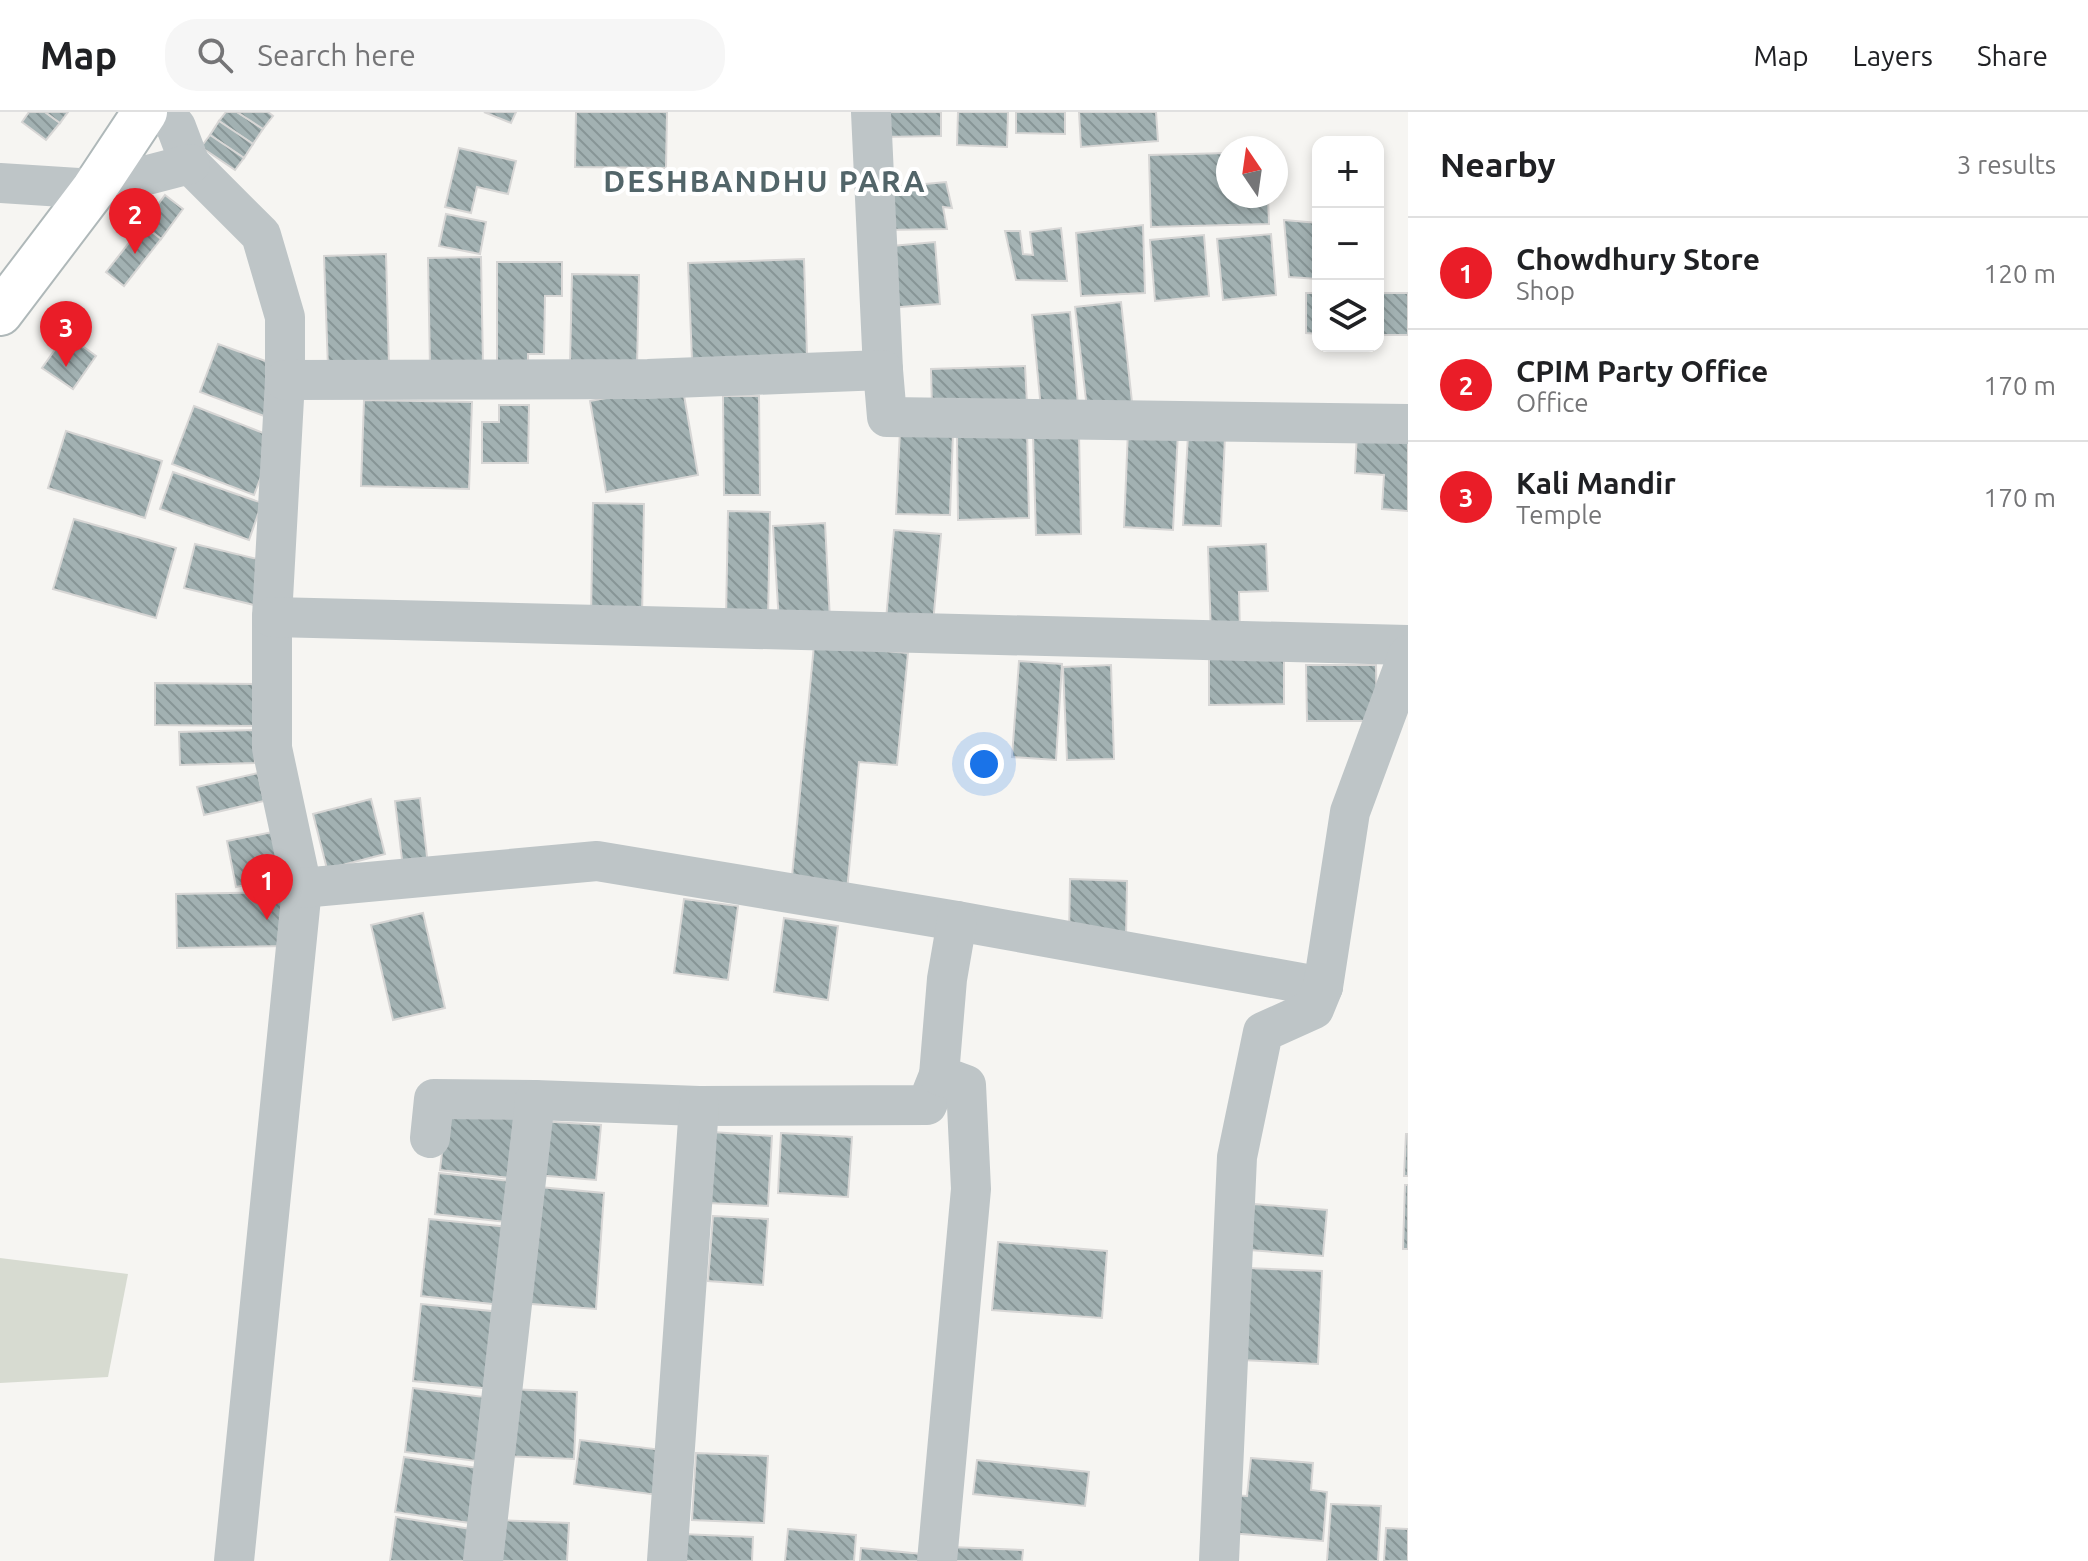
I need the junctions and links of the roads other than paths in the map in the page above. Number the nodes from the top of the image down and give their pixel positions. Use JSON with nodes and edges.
{"nodes":[{"id":1,"x":145,"y":112,"type":"edge"},
{"id":2,"x":164,"y":112,"type":"edge"},
{"id":3,"x":871,"y":112,"type":"edge"},
{"id":4,"x":190,"y":164,"type":"junction"},
{"id":5,"x":0,"y":183,"type":"edge"},
{"id":6,"x":94,"y":189,"type":"junction"},
{"id":7,"x":0,"y":313,"type":"edge"},
{"id":8,"x":883,"y":370,"type":"junction"},
{"id":9,"x":285,"y":380,"type":"junction"},
{"id":10,"x":1408,"y":424,"type":"edge"},
{"id":11,"x":272,"y":617,"type":"junction"},
{"id":12,"x":1408,"y":645,"type":"edge"},
{"id":13,"x":1408,"y":655,"type":"edge"},
{"id":14,"x":302,"y":888,"type":"junction"},
{"id":15,"x":957,"y":921,"type":"junction"},
{"id":16,"x":1323,"y":987,"type":"junction"},
{"id":17,"x":939,"y":1075,"type":"junction"},
{"id":18,"x":535,"y":1100,"type":"junction"},
{"id":19,"x":699,"y":1106,"type":"junction"},
{"id":20,"x":430,"y":1138,"type":"dead end"},
{"id":21,"x":234,"y":1561,"type":"edge"},
{"id":22,"x":483,"y":1561,"type":"edge"},
{"id":23,"x":667,"y":1561,"type":"edge"},
{"id":24,"x":937,"y":1561,"type":"edge"},
{"id":25,"x":1219,"y":1561,"type":"edge"}],
"edges":[{"from":1,"to":6,"type":"main road"},
{"from":2,"to":4,"type":"street"},
{"from":3,"to":8,"type":"street"},
{"from":4,"to":6,"type":"street"},
{"from":4,"to":9,"type":"street"},
{"from":5,"to":6,"type":"street"},
{"from":6,"to":7,"type":"main road"},
{"from":8,"to":9,"type":"street"},
{"from":8,"to":10,"type":"street"},
{"from":9,"to":11,"type":"street"},
{"from":11,"to":12,"type":"street"},
{"from":11,"to":14,"type":"street"},
{"from":13,"to":16,"type":"street"},
{"from":14,"to":15,"type":"street"},
{"from":14,"to":21,"type":"street"},
{"from":15,"to":16,"type":"street"},
{"from":15,"to":17,"type":"street"},
{"from":16,"to":25,"type":"street"},
{"from":17,"to":19,"type":"street"},
{"from":17,"to":24,"type":"street"},
{"from":18,"to":19,"type":"street"},
{"from":18,"to":20,"type":"street"},
{"from":18,"to":22,"type":"street"},
{"from":19,"to":23,"type":"street"}]}
